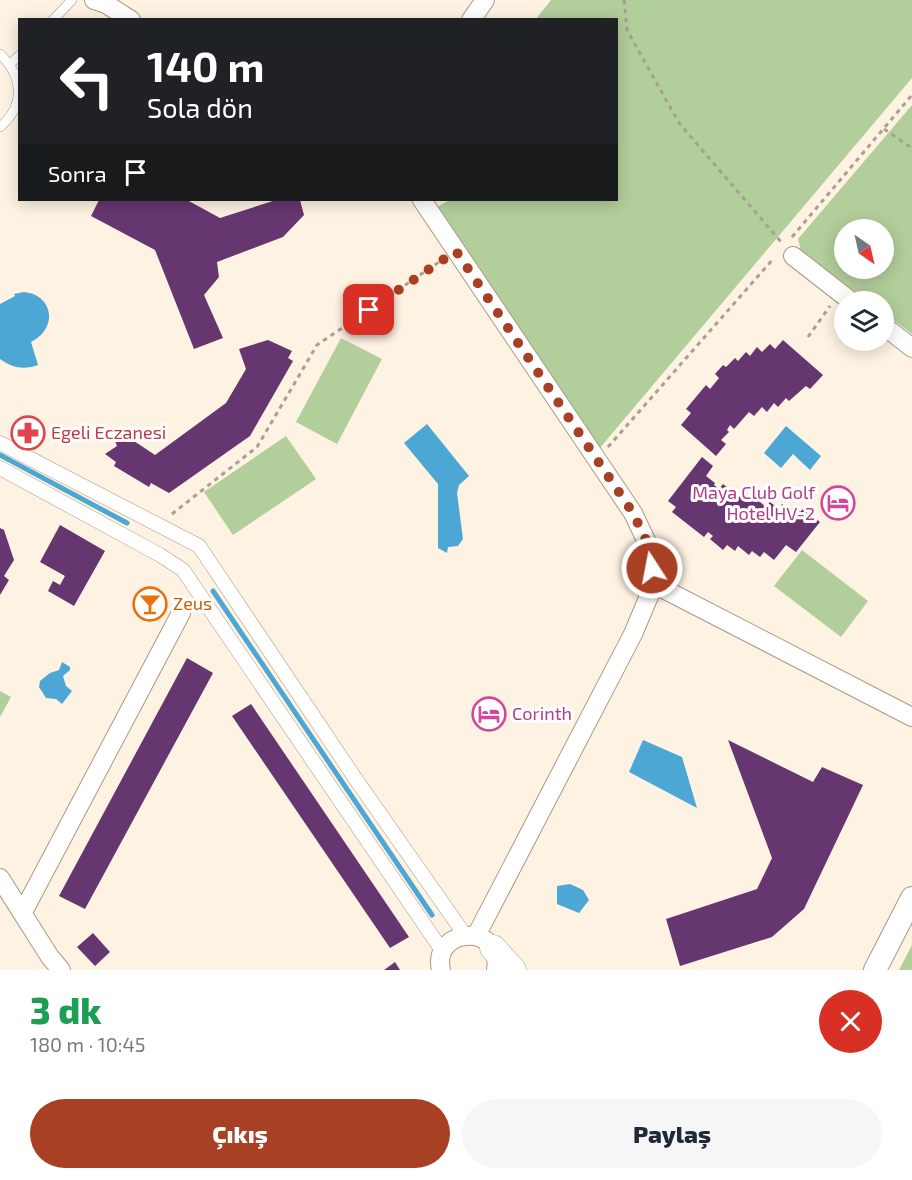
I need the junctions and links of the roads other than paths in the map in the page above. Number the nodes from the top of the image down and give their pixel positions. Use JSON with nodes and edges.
{"nodes":[{"id":1,"x":72,"y":0,"type":"edge"},
{"id":2,"x":94,"y":0,"type":"edge"},
{"id":3,"x":484,"y":0,"type":"edge"},
{"id":4,"x":55,"y":18,"type":"edge"},
{"id":5,"x":128,"y":18,"type":"edge"},
{"id":6,"x":472,"y":18,"type":"edge"},
{"id":7,"x":0,"y":54,"type":"edge"},
{"id":8,"x":18,"y":57,"type":"edge"},
{"id":9,"x":10,"y":64,"type":"junction"},
{"id":10,"x":18,"y":86,"type":"edge"},
{"id":11,"x":18,"y":96,"type":"edge"},
{"id":12,"x":0,"y":126,"type":"edge"},
{"id":13,"x":423,"y":201,"type":"edge"},
{"id":14,"x":789,"y":251,"type":"road end"},
{"id":15,"x":839,"y":291,"type":"edge"},
{"id":16,"x":894,"y":334,"type":"edge"},
{"id":17,"x":912,"y":348,"type":"edge"},
{"id":18,"x":0,"y":442,"type":"edge"},
{"id":19,"x":0,"y":468,"type":"edge"},
{"id":20,"x":650,"y":582,"type":"junction"},
{"id":21,"x":181,"y":613,"type":"dead end"},
{"id":22,"x":912,"y":717,"type":"edge"},
{"id":23,"x":0,"y":879,"type":"edge"},
{"id":24,"x":912,"y":897,"type":"edge"},
{"id":25,"x":23,"y":912,"type":"junction"},
{"id":26,"x":482,"y":947,"type":"edge"},
{"id":27,"x":442,"y":961,"type":"edge"},
{"id":28,"x":61,"y":970,"type":"edge"},
{"id":29,"x":513,"y":970,"type":"edge"},
{"id":30,"x":875,"y":970,"type":"edge"}],
"edges":[{"from":1,"to":4,"type":"lane"},
{"from":2,"to":5,"type":"street"},
{"from":3,"to":6,"type":"street"},
{"from":7,"to":9,"type":"lane"},
{"from":8,"to":9,"type":"lane"},
{"from":9,"to":10,"type":"lane"},
{"from":11,"to":12,"type":"lane"},
{"from":13,"to":20,"type":"street"},
{"from":14,"to":15,"type":"street"},
{"from":16,"to":17,"type":"street"},
{"from":18,"to":26,"type":"street"},
{"from":19,"to":27,"type":"street"},
{"from":20,"to":22,"type":"street"},
{"from":20,"to":26,"type":"street"},
{"from":21,"to":25,"type":"street"},
{"from":23,"to":25,"type":"street"},
{"from":24,"to":30,"type":"street"},
{"from":25,"to":28,"type":"street"},
{"from":26,"to":27,"type":"street"},
{"from":26,"to":29,"type":"main road"}]}
